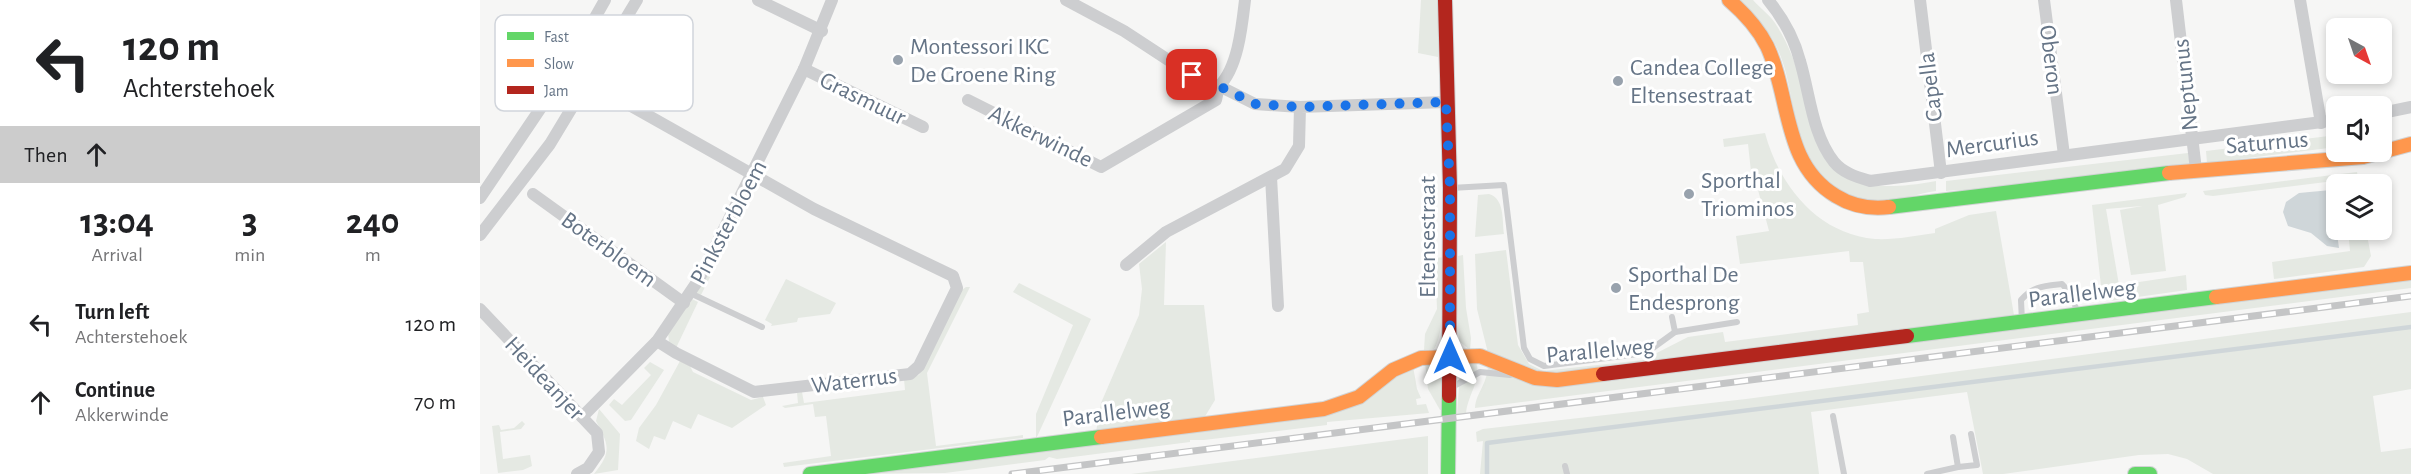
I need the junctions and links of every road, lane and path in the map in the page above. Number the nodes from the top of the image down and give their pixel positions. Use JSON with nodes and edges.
{"nodes":[{"id":1,"x":605,"y":0,"type":"edge"},
{"id":2,"x":637,"y":0,"type":"edge"},
{"id":3,"x":758,"y":0,"type":"edge"},
{"id":4,"x":832,"y":0,"type":"edge"},
{"id":5,"x":1066,"y":0,"type":"edge"},
{"id":6,"x":1245,"y":0,"type":"edge"},
{"id":7,"x":1445,"y":0,"type":"edge"},
{"id":8,"x":1729,"y":0,"type":"edge"},
{"id":9,"x":1768,"y":0,"type":"edge"},
{"id":10,"x":1920,"y":0,"type":"edge"},
{"id":11,"x":2044,"y":0,"type":"edge"},
{"id":12,"x":2176,"y":0,"type":"edge"},
{"id":13,"x":2300,"y":0,"type":"edge"},
{"id":14,"x":596,"y":15,"type":"edge"},
{"id":15,"x":628,"y":15,"type":"edge"},
{"id":16,"x":822,"y":31,"type":"junction"},
{"id":17,"x":804,"y":69,"type":"junction"},
{"id":18,"x":1219,"y":86,"type":"junction"},
{"id":19,"x":968,"y":100,"type":"dead end"},
{"id":20,"x":1446,"y":102,"type":"junction"},
{"id":21,"x":1300,"y":107,"type":"junction"},
{"id":22,"x":2411,"y":107,"type":"edge"},
{"id":23,"x":539,"y":111,"type":"edge"},
{"id":24,"x":570,"y":111,"type":"edge"},
{"id":25,"x":641,"y":111,"type":"edge"},
{"id":26,"x":2392,"y":111,"type":"edge"},
{"id":27,"x":2326,"y":122,"type":"edge"},
{"id":28,"x":2321,"y":123,"type":"junction"},
{"id":29,"x":923,"y":127,"type":"dead end"},
{"id":30,"x":2191,"y":140,"type":"junction"},
{"id":31,"x":2411,"y":144,"type":"edge"},
{"id":32,"x":2064,"y":155,"type":"junction"},
{"id":33,"x":2196,"y":170,"type":"junction"},
{"id":34,"x":1941,"y":173,"type":"junction"},
{"id":35,"x":753,"y":175,"type":"junction"},
{"id":36,"x":1271,"y":177,"type":"junction"},
{"id":37,"x":1450,"y":188,"type":"junction"},
{"id":38,"x":533,"y":194,"type":"dead end"},
{"id":39,"x":480,"y":198,"type":"edge"},
{"id":40,"x":480,"y":235,"type":"edge"},
{"id":41,"x":1126,"y":265,"type":"dead end"},
{"id":42,"x":2411,"y":273,"type":"edge"},
{"id":43,"x":687,"y":298,"type":"junction"},
{"id":44,"x":1278,"y":306,"type":"dead end"},
{"id":45,"x":480,"y":309,"type":"edge"},
{"id":46,"x":2078,"y":316,"type":"junction"},
{"id":47,"x":1672,"y":317,"type":"dead end"},
{"id":48,"x":1737,"y":322,"type":"dead end"},
{"id":49,"x":2023,"y":323,"type":"junction"},
{"id":50,"x":762,"y":327,"type":"dead end"},
{"id":51,"x":1674,"y":332,"type":"junction"},
{"id":52,"x":657,"y":341,"type":"junction"},
{"id":53,"x":1450,"y":356,"type":"junction"},
{"id":54,"x":1535,"y":378,"type":"junction"},
{"id":55,"x":1449,"y":389,"type":"junction"},
{"id":56,"x":1833,"y":416,"type":"dead end"},
{"id":57,"x":582,"y":417,"type":"junction"},
{"id":58,"x":1971,"y":434,"type":"dead end"},
{"id":59,"x":1953,"y":437,"type":"dead end"},
{"id":60,"x":1565,"y":466,"type":"dead end"},
{"id":61,"x":1958,"y":467,"type":"junction"},
{"id":62,"x":577,"y":474,"type":"edge"},
{"id":63,"x":810,"y":474,"type":"edge"},
{"id":64,"x":1448,"y":474,"type":"edge"},
{"id":65,"x":1566,"y":474,"type":"edge"},
{"id":66,"x":1844,"y":474,"type":"edge"},
{"id":67,"x":1927,"y":474,"type":"edge"},
{"id":68,"x":2135,"y":474,"type":"edge"},
{"id":69,"x":2150,"y":474,"type":"edge"}],
"edges":[{"from":1,"to":14,"type":"street"},
{"from":2,"to":15,"type":"street"},
{"from":3,"to":16,"type":"street"},
{"from":4,"to":16,"type":"street","name":"Pinksterbloem"},
{"from":5,"to":18,"type":"street"},
{"from":6,"to":18,"type":"street"},
{"from":7,"to":20,"type":"street","name":"Eltensestraat"},
{"from":8,"to":33,"type":"street"},
{"from":9,"to":34,"type":"street","name":"Mercurius"},
{"from":10,"to":34,"type":"street","name":"Capella"},
{"from":11,"to":32,"type":"street","name":"Oberon"},
{"from":12,"to":30,"type":"street","name":"Neptunus"},
{"from":13,"to":28,"type":"street"},
{"from":16,"to":17,"type":"street","name":"Pinksterbloem"},
{"from":17,"to":29,"type":"street","name":"Grasmuur"},
{"from":17,"to":35,"type":"street","name":"Pinksterbloem"},
{"from":18,"to":19,"type":"street","name":"Akkerwinde"},
{"from":18,"to":21,"type":"street"},
{"from":20,"to":21,"type":"street"},
{"from":20,"to":37,"type":"street","name":"Eltensestraat"},
{"from":21,"to":36,"type":"street"},
{"from":22,"to":26,"type":"street"},
{"from":23,"to":39,"type":"street"},
{"from":24,"to":40,"type":"street"},
{"from":25,"to":35,"type":"street","name":"Waterrus"},
{"from":27,"to":28,"type":"street","name":"Mercurius"},
{"from":28,"to":30,"type":"street","name":"Mercurius"},
{"from":30,"to":32,"type":"street","name":"Mercurius"},
{"from":30,"to":33,"type":"street","name":"Neptunus"},
{"from":31,"to":33,"type":"street","name":"Saturnus"},
{"from":32,"to":34,"type":"street","name":"Mercurius"},
{"from":35,"to":43,"type":"street","name":"Pinksterbloem"},
{"from":35,"to":52,"type":"street","name":"Waterrus"},
{"from":36,"to":41,"type":"street"},
{"from":36,"to":44,"type":"street"},
{"from":37,"to":51,"type":"lane"},
{"from":37,"to":53,"type":"street","name":"Eltensestraat"},
{"from":38,"to":43,"type":"street","name":"Boterbloem"},
{"from":42,"to":46,"type":"street","name":"Parallelweg"},
{"from":43,"to":50,"type":"lane"},
{"from":43,"to":52,"type":"street","name":"Pinksterbloem"},
{"from":45,"to":57,"type":"street","name":"Heideanjer"},
{"from":46,"to":49,"type":"street","name":"Parallelweg"},
{"from":46,"to":49,"type":"lane"},
{"from":47,"to":51,"type":"lane"},
{"from":48,"to":51,"type":"lane"},
{"from":49,"to":54,"type":"street","name":"Parallelweg"},
{"from":52,"to":57,"type":"street","name":"Pinksterbloem"},
{"from":53,"to":54,"type":"street","name":"Parallelweg"},
{"from":53,"to":55,"type":"street","name":"Eltensestraat"},
{"from":53,"to":63,"type":"street","name":"Parallelweg"},
{"from":54,"to":55,"type":"lane"},
{"from":55,"to":64,"type":"street","name":"Eltensestraat"},
{"from":56,"to":66,"type":"lane"},
{"from":57,"to":62,"type":"street","name":"Heideanjer"},
{"from":58,"to":61,"type":"lane"},
{"from":59,"to":61,"type":"lane"},
{"from":60,"to":65,"type":"lane"},
{"from":61,"to":67,"type":"lane"},
{"from":68,"to":69,"type":"street"}]}
